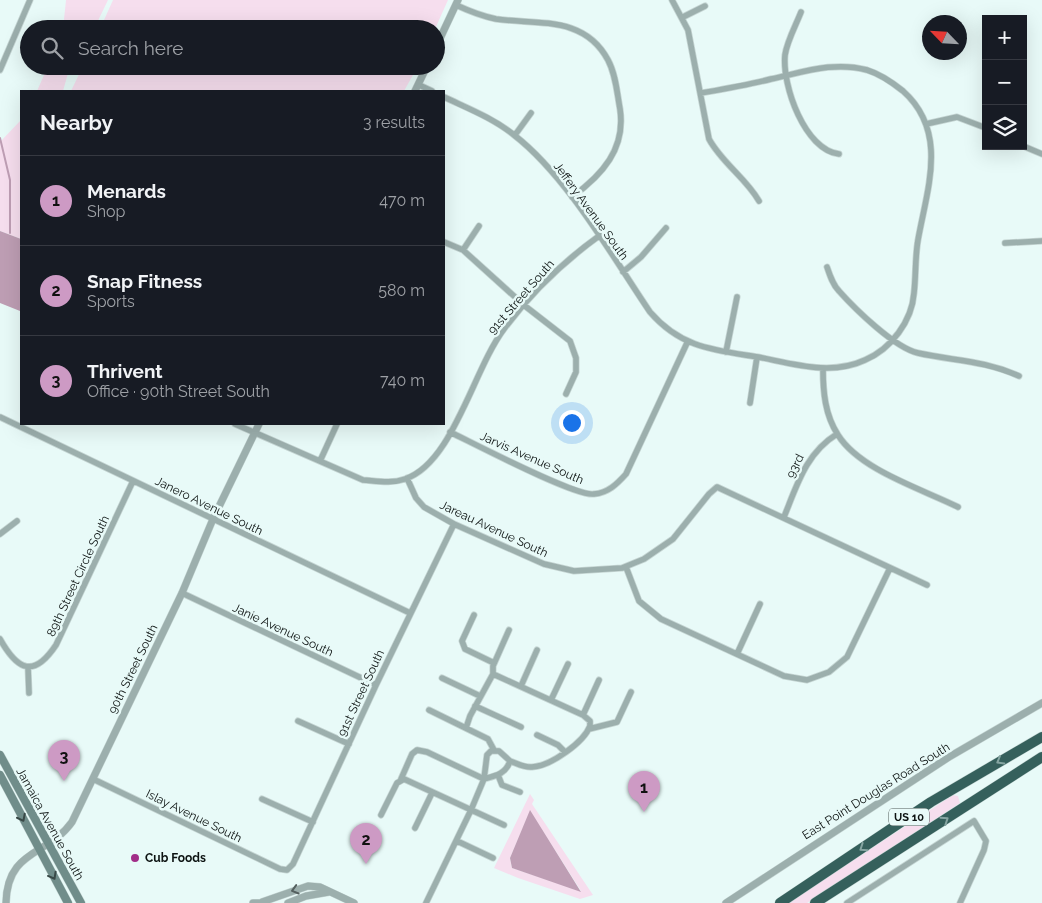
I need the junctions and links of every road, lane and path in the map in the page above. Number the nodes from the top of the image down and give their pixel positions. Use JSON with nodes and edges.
{"nodes":[{"id":1,"x":30,"y":0,"type":"edge"},
{"id":2,"x":672,"y":0,"type":"edge"},
{"id":3,"x":457,"y":2,"type":"edge"},
{"id":4,"x":705,"y":6,"type":"dead end"},
{"id":5,"x":801,"y":12,"type":"dead end"},
{"id":6,"x":683,"y":17,"type":"junction"},
{"id":7,"x":21,"y":20,"type":"edge"},
{"id":8,"x":20,"y":23,"type":"edge"},
{"id":9,"x":445,"y":28,"type":"edge"},
{"id":10,"x":0,"y":70,"type":"edge"},
{"id":11,"x":423,"y":75,"type":"edge"},
{"id":12,"x":787,"y":76,"type":"junction"},
{"id":13,"x":417,"y":88,"type":"edge"},
{"id":14,"x":701,"y":93,"type":"junction"},
{"id":15,"x":445,"y":97,"type":"edge"},
{"id":16,"x":532,"y":113,"type":"dead end"},
{"id":17,"x":926,"y":124,"type":"junction"},
{"id":18,"x":982,"y":126,"type":"edge"},
{"id":19,"x":515,"y":135,"type":"junction"},
{"id":20,"x":1027,"y":148,"type":"edge"},
{"id":21,"x":839,"y":154,"type":"dead end"},
{"id":22,"x":1042,"y":154,"type":"edge"},
{"id":23,"x":572,"y":197,"type":"junction"},
{"id":24,"x":759,"y":201,"type":"dead end"},
{"id":25,"x":479,"y":226,"type":"dead end"},
{"id":26,"x":666,"y":228,"type":"dead end"},
{"id":27,"x":599,"y":236,"type":"junction"},
{"id":28,"x":1042,"y":241,"type":"edge"},
{"id":29,"x":445,"y":242,"type":"edge"},
{"id":30,"x":1005,"y":243,"type":"dead end"},
{"id":31,"x":463,"y":250,"type":"junction"},
{"id":32,"x":827,"y":268,"type":"dead end"},
{"id":33,"x":623,"y":272,"type":"junction"},
{"id":34,"x":737,"y":297,"type":"dead end"},
{"id":35,"x":525,"y":306,"type":"junction"},
{"id":36,"x":892,"y":340,"type":"junction"},
{"id":37,"x":687,"y":343,"type":"junction"},
{"id":38,"x":726,"y":352,"type":"junction"},
{"id":39,"x":757,"y":357,"type":"junction"},
{"id":40,"x":823,"y":369,"type":"junction"},
{"id":41,"x":1019,"y":376,"type":"dead end"},
{"id":42,"x":566,"y":394,"type":"dead end"},
{"id":43,"x":750,"y":403,"type":"dead end"},
{"id":44,"x":0,"y":417,"type":"edge"},
{"id":45,"x":237,"y":425,"type":"edge"},
{"id":46,"x":258,"y":425,"type":"edge"},
{"id":47,"x":338,"y":425,"type":"edge"},
{"id":48,"x":450,"y":432,"type":"junction"},
{"id":49,"x":254,"y":433,"type":"junction"},
{"id":50,"x":837,"y":434,"type":"junction"},
{"id":51,"x":320,"y":461,"type":"junction"},
{"id":52,"x":407,"y":478,"type":"junction"},
{"id":53,"x":133,"y":481,"type":"junction"},
{"id":54,"x":958,"y":507,"type":"dead end"},
{"id":55,"x":784,"y":517,"type":"junction"},
{"id":56,"x":214,"y":519,"type":"junction"},
{"id":57,"x":17,"y":521,"type":"dead end"},
{"id":58,"x":454,"y":524,"type":"junction"},
{"id":59,"x":0,"y":534,"type":"edge"},
{"id":60,"x":626,"y":567,"type":"junction"},
{"id":61,"x":890,"y":568,"type":"junction"},
{"id":62,"x":927,"y":585,"type":"dead end"},
{"id":63,"x":182,"y":593,"type":"junction"},
{"id":64,"x":760,"y":604,"type":"dead end"},
{"id":65,"x":410,"y":614,"type":"junction"},
{"id":66,"x":474,"y":616,"type":"dead end"},
{"id":67,"x":508,"y":630,"type":"dead end"},
{"id":68,"x":0,"y":639,"type":"edge"},
{"id":69,"x":537,"y":650,"type":"dead end"},
{"id":70,"x":736,"y":654,"type":"junction"},
{"id":71,"x":494,"y":663,"type":"junction"},
{"id":72,"x":568,"y":664,"type":"dead end"},
{"id":73,"x":28,"y":667,"type":"junction"},
{"id":74,"x":493,"y":674,"type":"junction"},
{"id":75,"x":442,"y":678,"type":"dead end"},
{"id":76,"x":599,"y":680,"type":"dead end"},
{"id":77,"x":376,"y":684,"type":"junction"},
{"id":78,"x":520,"y":686,"type":"junction"},
{"id":79,"x":632,"y":692,"type":"dead end"},
{"id":80,"x":29,"y":693,"type":"dead end"},
{"id":81,"x":480,"y":696,"type":"junction"},
{"id":82,"x":551,"y":700,"type":"junction"},
{"id":83,"x":1042,"y":703,"type":"edge"},
{"id":84,"x":475,"y":706,"type":"junction"},
{"id":85,"x":429,"y":710,"type":"dead end"},
{"id":86,"x":583,"y":715,"type":"junction"},
{"id":87,"x":298,"y":721,"type":"dead end"},
{"id":88,"x":521,"y":727,"type":"dead end"},
{"id":89,"x":466,"y":728,"type":"junction"},
{"id":90,"x":589,"y":729,"type":"junction"},
{"id":91,"x":537,"y":735,"type":"dead end"},
{"id":92,"x":1042,"y":737,"type":"edge"},
{"id":93,"x":348,"y":744,"type":"junction"},
{"id":94,"x":494,"y":750,"type":"junction"},
{"id":95,"x":565,"y":752,"type":"junction"},
{"id":96,"x":0,"y":755,"type":"edge"},
{"id":97,"x":1042,"y":757,"type":"edge"},
{"id":98,"x":510,"y":761,"type":"junction"},
{"id":99,"x":0,"y":775,"type":"edge"},
{"id":100,"x":498,"y":775,"type":"junction"},
{"id":101,"x":93,"y":779,"type":"junction"},
{"id":102,"x":401,"y":779,"type":"junction"},
{"id":103,"x":484,"y":779,"type":"junction"},
{"id":104,"x":520,"y":792,"type":"dead end"},
{"id":105,"x":432,"y":793,"type":"junction"},
{"id":106,"x":262,"y":799,"type":"dead end"},
{"id":107,"x":471,"y":810,"type":"junction"},
{"id":108,"x":382,"y":815,"type":"dead end"},
{"id":109,"x":313,"y":822,"type":"junction"},
{"id":110,"x":504,"y":826,"type":"dead end"},
{"id":111,"x":415,"y":828,"type":"dead end"},
{"id":112,"x":457,"y":841,"type":"junction"},
{"id":113,"x":49,"y":844,"type":"junction"},
{"id":114,"x":38,"y":849,"type":"junction"},
{"id":115,"x":493,"y":858,"type":"dead end"},
{"id":116,"x":287,"y":870,"type":"joint"},
{"id":117,"x":329,"y":892,"type":"junction"},
{"id":118,"x":6,"y":903,"type":"edge"},
{"id":119,"x":68,"y":903,"type":"edge"},
{"id":120,"x":81,"y":903,"type":"edge"},
{"id":121,"x":253,"y":903,"type":"edge"},
{"id":122,"x":263,"y":903,"type":"edge"},
{"id":123,"x":288,"y":903,"type":"edge"},
{"id":124,"x":354,"y":903,"type":"edge"},
{"id":125,"x":426,"y":903,"type":"edge"},
{"id":126,"x":726,"y":903,"type":"edge"},
{"id":127,"x":780,"y":903,"type":"edge"},
{"id":128,"x":815,"y":903,"type":"edge"},
{"id":129,"x":847,"y":903,"type":"edge"},
{"id":130,"x":960,"y":903,"type":"edge"}],
"edges":[{"from":1,"to":7,"type":"street"},
{"from":2,"to":6,"type":"street"},
{"from":3,"to":9,"type":"street"},
{"from":3,"to":23,"type":"street"},
{"from":4,"to":6,"type":"street"},
{"from":5,"to":12,"type":"street"},
{"from":6,"to":14,"type":"street"},
{"from":8,"to":10,"type":"street"},
{"from":11,"to":13,"type":"street"},
{"from":12,"to":14,"type":"street","name":"Jeffery Avenue South"},
{"from":12,"to":17,"type":"street","name":"Jeffery Avenue South"},
{"from":12,"to":21,"type":"street"},
{"from":14,"to":24,"type":"street"},
{"from":15,"to":19,"type":"street","name":"Jeffery Avenue South"},
{"from":16,"to":19,"type":"street"},
{"from":17,"to":18,"type":"street"},
{"from":17,"to":36,"type":"street","name":"Jeffery Avenue South"},
{"from":19,"to":23,"type":"street","name":"Jeffery Avenue South"},
{"from":20,"to":22,"type":"street"},
{"from":23,"to":27,"type":"street","name":"Jeffery Avenue South"},
{"from":25,"to":31,"type":"street"},
{"from":26,"to":33,"type":"street","name":"Jeffery Avenue South"},
{"from":27,"to":33,"type":"street","name":"Jeffery Avenue South"},
{"from":27,"to":35,"type":"street","name":"91st Street South"},
{"from":28,"to":30,"type":"street"},
{"from":29,"to":31,"type":"street"},
{"from":31,"to":35,"type":"street"},
{"from":32,"to":36,"type":"street"},
{"from":33,"to":37,"type":"street","name":"Jeffery Avenue South"},
{"from":34,"to":38,"type":"street"},
{"from":35,"to":42,"type":"street"},
{"from":35,"to":48,"type":"street","name":"91st Street South"},
{"from":36,"to":40,"type":"street","name":"Jeffery Avenue South"},
{"from":36,"to":41,"type":"street"},
{"from":37,"to":38,"type":"street","name":"Jeffery Avenue South"},
{"from":37,"to":48,"type":"street","name":"Jarvis Avenue South"},
{"from":38,"to":39,"type":"street","name":"Jeffery Avenue South"},
{"from":39,"to":40,"type":"street","name":"Jeffery Avenue South"},
{"from":39,"to":43,"type":"street"},
{"from":40,"to":50,"type":"street"},
{"from":44,"to":53,"type":"street","name":"Janero Avenue South"},
{"from":45,"to":49,"type":"street"},
{"from":46,"to":49,"type":"street","name":"90th Street South"},
{"from":47,"to":51,"type":"street"},
{"from":48,"to":52,"type":"street","name":"91st Street South"},
{"from":49,"to":51,"type":"street"},
{"from":49,"to":56,"type":"street","name":"90th Street South"},
{"from":50,"to":54,"type":"street"},
{"from":50,"to":55,"type":"street","name":"93rd"},
{"from":51,"to":52,"type":"street"},
{"from":52,"to":58,"type":"street","name":"Jareau Avenue South"},
{"from":53,"to":56,"type":"street","name":"Janero Avenue South"},
{"from":53,"to":73,"type":"street","name":"89th Street Circle South"},
{"from":55,"to":60,"type":"street","name":"Jareau Avenue South"},
{"from":55,"to":61,"type":"street","name":"Jareau Avenue South"},
{"from":56,"to":63,"type":"street","name":"90th Street South"},
{"from":56,"to":65,"type":"street","name":"Janero Avenue South"},
{"from":57,"to":59,"type":"street"},
{"from":58,"to":60,"type":"street","name":"Jareau Avenue South"},
{"from":58,"to":65,"type":"street","name":"91st Street South"},
{"from":60,"to":70,"type":"street"},
{"from":61,"to":62,"type":"street","name":"Jareau Avenue South"},
{"from":61,"to":70,"type":"street"},
{"from":63,"to":77,"type":"street","name":"Janie Avenue South"},
{"from":63,"to":101,"type":"street","name":"90th Street South"},
{"from":64,"to":70,"type":"street"},
{"from":65,"to":77,"type":"street","name":"91st Street South"},
{"from":66,"to":71,"type":"street"},
{"from":67,"to":71,"type":"street"},
{"from":68,"to":73,"type":"street"},
{"from":69,"to":78,"type":"street"},
{"from":71,"to":74,"type":"street"},
{"from":72,"to":82,"type":"street"},
{"from":73,"to":80,"type":"street"},
{"from":74,"to":78,"type":"street"},
{"from":74,"to":81,"type":"street"},
{"from":75,"to":81,"type":"street"},
{"from":76,"to":86,"type":"street"},
{"from":77,"to":93,"type":"street","name":"91st Street South"},
{"from":78,"to":82,"type":"street"},
{"from":79,"to":90,"type":"street"},
{"from":81,"to":84,"type":"street"},
{"from":82,"to":86,"type":"street"},
{"from":83,"to":126,"type":"street","name":"East Point Douglas Road South"},
{"from":84,"to":88,"type":"street"},
{"from":84,"to":89,"type":"street"},
{"from":85,"to":89,"type":"street"},
{"from":86,"to":90,"type":"street"},
{"from":87,"to":93,"type":"street"},
{"from":89,"to":94,"type":"street"},
{"from":90,"to":95,"type":"street"},
{"from":91,"to":95,"type":"street"},
{"from":92,"to":127,"type":"highway","number":"US 10","one_way":true},
{"from":93,"to":109,"type":"street","name":"91st Street South"},
{"from":94,"to":98,"type":"street"},
{"from":94,"to":103,"type":"street"},
{"from":95,"to":98,"type":"street"},
{"from":96,"to":113,"type":"main road","name":"Jamaica Avenue South"},
{"from":128,"to":97,"type":"highway","number":"US 10","one_way":true},
{"from":98,"to":100,"type":"street"},
{"from":99,"to":114,"type":"main road","name":"Jamaica Avenue South","one_way":true},
{"from":100,"to":103,"type":"street"},
{"from":100,"to":104,"type":"street"},
{"from":101,"to":113,"type":"street","name":"90th Street South"},
{"from":101,"to":116,"type":"street","name":"Islay Avenue South"},
{"from":102,"to":103,"type":"street"},
{"from":102,"to":105,"type":"street"},
{"from":102,"to":108,"type":"street"},
{"from":103,"to":107,"type":"street"},
{"from":105,"to":107,"type":"street"},
{"from":105,"to":111,"type":"street"},
{"from":106,"to":109,"type":"street"},
{"from":107,"to":110,"type":"street"},
{"from":107,"to":112,"type":"street"},
{"from":109,"to":116,"type":"street","name":"91st Street South"},
{"from":112,"to":115,"type":"street"},
{"from":112,"to":125,"type":"street"},
{"from":113,"to":114,"type":"street","name":"90th Street South"},
{"from":113,"to":120,"type":"main road","name":"Jamaica Avenue South"},
{"from":114,"to":118,"type":"street","name":"90th Street South"},
{"from":114,"to":119,"type":"main road","name":"Jamaica Avenue South","one_way":true},
{"from":117,"to":122,"type":"street","one_way":true},
{"from":117,"to":123,"type":"street"},
{"from":117,"to":124,"type":"street"},
{"from":121,"to":122,"type":"street"},
{"from":129,"to":130,"type":"street"}]}
